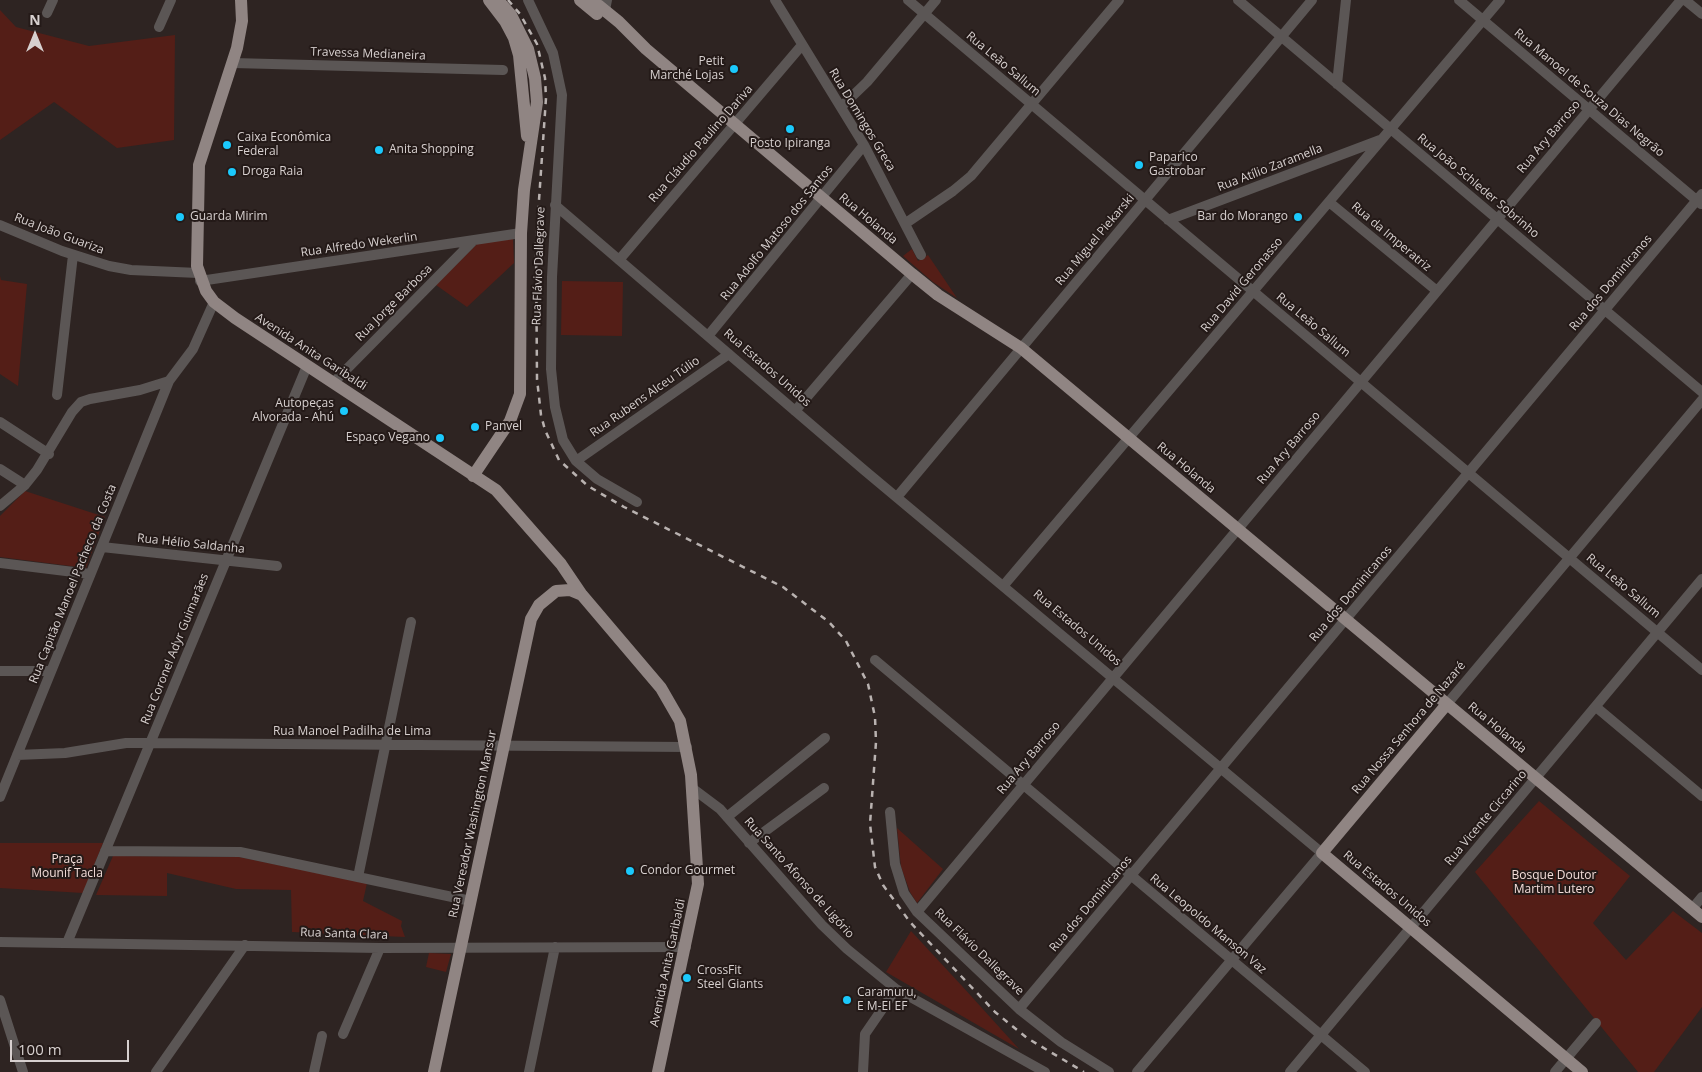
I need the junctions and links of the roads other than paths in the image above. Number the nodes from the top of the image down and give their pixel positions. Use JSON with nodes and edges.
{"nodes":[{"id":1,"x":53,"y":0,"type":"edge"},
{"id":2,"x":171,"y":0,"type":"edge"},
{"id":3,"x":241,"y":0,"type":"edge"},
{"id":4,"x":489,"y":0,"type":"edge"},
{"id":5,"x":498,"y":0,"type":"edge"},
{"id":6,"x":528,"y":0,"type":"edge"},
{"id":7,"x":580,"y":0,"type":"edge"},
{"id":8,"x":592,"y":0,"type":"edge"},
{"id":9,"x":775,"y":0,"type":"edge"},
{"id":10,"x":908,"y":0,"type":"edge"},
{"id":11,"x":936,"y":0,"type":"edge"},
{"id":12,"x":1119,"y":0,"type":"edge"},
{"id":13,"x":1238,"y":0,"type":"edge"},
{"id":14,"x":1312,"y":0,"type":"edge"},
{"id":15,"x":1346,"y":0,"type":"edge"},
{"id":16,"x":1459,"y":0,"type":"edge"},
{"id":17,"x":1500,"y":0,"type":"edge"},
{"id":18,"x":1680,"y":0,"type":"edge"},
{"id":19,"x":1685,"y":0,"type":"edge"},
{"id":20,"x":606,"y":5,"type":"edge"},
{"id":21,"x":47,"y":13,"type":"dead end"},
{"id":22,"x":924,"y":14,"type":"junction"},
{"id":23,"x":1702,"y":14,"type":"edge"},
{"id":24,"x":1483,"y":20,"type":"junction"},
{"id":25,"x":159,"y":27,"type":"dead end"},
{"id":26,"x":1282,"y":37,"type":"junction"},
{"id":27,"x":802,"y":45,"type":"junction"},
{"id":28,"x":646,"y":49,"type":"junction"},
{"id":29,"x":233,"y":63,"type":"junction"},
{"id":30,"x":503,"y":70,"type":"dead end"},
{"id":31,"x":1337,"y":84,"type":"junction"},
{"id":32,"x":1031,"y":104,"type":"junction"},
{"id":33,"x":841,"y":107,"type":"junction"},
{"id":34,"x":1589,"y":109,"type":"junction"},
{"id":35,"x":735,"y":124,"type":"junction"},
{"id":36,"x":1390,"y":129,"type":"junction"},
{"id":37,"x":1381,"y":140,"type":"junction"},
{"id":38,"x":864,"y":145,"type":"junction"},
{"id":39,"x":529,"y":152,"type":"junction"},
{"id":40,"x":821,"y":198,"type":"junction"},
{"id":41,"x":1145,"y":200,"type":"junction"},
{"id":42,"x":1700,"y":200,"type":"edge"},
{"id":43,"x":1329,"y":202,"type":"junction"},
{"id":44,"x":555,"y":205,"type":"junction"},
{"id":45,"x":1497,"y":219,"type":"junction"},
{"id":46,"x":1168,"y":220,"type":"junction"},
{"id":47,"x":906,"y":223,"type":"junction"},
{"id":48,"x":0,"y":225,"type":"edge"},
{"id":49,"x":521,"y":233,"type":"junction"},
{"id":50,"x":474,"y":240,"type":"junction"},
{"id":51,"x":922,"y":254,"type":"dead end"},
{"id":52,"x":73,"y":255,"type":"junction"},
{"id":53,"x":619,"y":260,"type":"junction"},
{"id":54,"x":912,"y":274,"type":"junction"},
{"id":55,"x":199,"y":277,"type":"junction"},
{"id":56,"x":1253,"y":291,"type":"junction"},
{"id":57,"x":1437,"y":291,"type":"junction"},
{"id":58,"x":214,"y":302,"type":"junction"},
{"id":59,"x":1605,"y":310,"type":"junction"},
{"id":60,"x":708,"y":336,"type":"junction"},
{"id":61,"x":1022,"y":348,"type":"junction"},
{"id":62,"x":729,"y":354,"type":"junction"},
{"id":63,"x":307,"y":366,"type":"junction"},
{"id":64,"x":169,"y":381,"type":"junction"},
{"id":65,"x":1361,"y":382,"type":"junction"},
{"id":66,"x":332,"y":383,"type":"junction"},
{"id":67,"x":1702,"y":392,"type":"edge"},
{"id":68,"x":57,"y":395,"type":"dead end"},
{"id":69,"x":1702,"y":400,"type":"edge"},
{"id":70,"x":795,"y":410,"type":"junction"},
{"id":71,"x":0,"y":422,"type":"edge"},
{"id":72,"x":1129,"y":438,"type":"junction"},
{"id":73,"x":49,"y":454,"type":"junction"},
{"id":74,"x":576,"y":461,"type":"junction"},
{"id":75,"x":0,"y":469,"type":"edge"},
{"id":76,"x":1469,"y":473,"type":"junction"},
{"id":77,"x":473,"y":476,"type":"junction"},
{"id":78,"x":25,"y":485,"type":"junction"},
{"id":79,"x":897,"y":497,"type":"junction"},
{"id":80,"x":637,"y":502,"type":"dead end"},
{"id":81,"x":0,"y":506,"type":"edge"},
{"id":82,"x":1238,"y":529,"type":"junction"},
{"id":83,"x":102,"y":547,"type":"junction"},
{"id":84,"x":1570,"y":558,"type":"junction"},
{"id":85,"x":225,"y":560,"type":"junction"},
{"id":86,"x":0,"y":563,"type":"edge"},
{"id":87,"x":278,"y":566,"type":"dead end"},
{"id":88,"x":90,"y":574,"type":"junction"},
{"id":89,"x":1702,"y":579,"type":"edge"},
{"id":90,"x":1004,"y":585,"type":"junction"},
{"id":91,"x":556,"y":591,"type":"junction"},
{"id":92,"x":582,"y":595,"type":"junction"},
{"id":93,"x":1346,"y":620,"type":"junction"},
{"id":94,"x":411,"y":622,"type":"dead end"},
{"id":95,"x":1658,"y":632,"type":"junction"},
{"id":96,"x":875,"y":660,"type":"dead end"},
{"id":97,"x":1702,"y":670,"type":"edge"},
{"id":98,"x":0,"y":671,"type":"edge"},
{"id":99,"x":51,"y":672,"type":"junction"},
{"id":100,"x":1114,"y":677,"type":"junction"},
{"id":101,"x":1447,"y":704,"type":"junction"},
{"id":102,"x":1596,"y":706,"type":"junction"},
{"id":103,"x":825,"y":738,"type":"dead end"},
{"id":104,"x":150,"y":743,"type":"junction"},
{"id":105,"x":386,"y":745,"type":"junction"},
{"id":106,"x":504,"y":746,"type":"junction"},
{"id":107,"x":687,"y":748,"type":"junction"},
{"id":108,"x":17,"y":755,"type":"junction"},
{"id":109,"x":1222,"y":768,"type":"junction"},
{"id":110,"x":1536,"y":778,"type":"junction"},
{"id":111,"x":1023,"y":785,"type":"junction"},
{"id":112,"x":692,"y":788,"type":"junction"},
{"id":113,"x":824,"y":788,"type":"dead end"},
{"id":114,"x":1702,"y":796,"type":"edge"},
{"id":115,"x":0,"y":797,"type":"edge"},
{"id":116,"x":890,"y":812,"type":"dead end"},
{"id":117,"x":727,"y":817,"type":"junction"},
{"id":118,"x":749,"y":843,"type":"junction"},
{"id":119,"x":105,"y":851,"type":"junction"},
{"id":120,"x":1322,"y":853,"type":"junction"},
{"id":121,"x":1131,"y":876,"type":"junction"},
{"id":122,"x":358,"y":877,"type":"junction"},
{"id":123,"x":1702,"y":897,"type":"edge"},
{"id":124,"x":471,"y":901,"type":"junction"},
{"id":125,"x":1692,"y":909,"type":"junction"},
{"id":126,"x":917,"y":912,"type":"junction"},
{"id":127,"x":1702,"y":917,"type":"edge"},
{"id":128,"x":1411,"y":928,"type":"junction"},
{"id":129,"x":0,"y":942,"type":"edge"},
{"id":130,"x":66,"y":943,"type":"junction"},
{"id":131,"x":245,"y":944,"type":"junction"},
{"id":132,"x":555,"y":947,"type":"junction"},
{"id":133,"x":686,"y":947,"type":"junction"},
{"id":134,"x":380,"y":948,"type":"junction"},
{"id":135,"x":461,"y":948,"type":"junction"},
{"id":136,"x":1232,"y":961,"type":"junction"},
{"id":137,"x":896,"y":989,"type":"junction"},
{"id":138,"x":0,"y":1000,"type":"edge"},
{"id":139,"x":1019,"y":1009,"type":"junction"},
{"id":140,"x":1596,"y":1023,"type":"dead end"},
{"id":141,"x":343,"y":1034,"type":"dead end"},
{"id":142,"x":322,"y":1036,"type":"dead end"},
{"id":143,"x":1320,"y":1036,"type":"junction"},
{"id":144,"x":1566,"y":1058,"type":"junction"},
{"id":145,"x":22,"y":1072,"type":"edge"},
{"id":146,"x":156,"y":1072,"type":"edge"},
{"id":147,"x":314,"y":1072,"type":"edge"},
{"id":148,"x":434,"y":1072,"type":"edge"},
{"id":149,"x":529,"y":1072,"type":"edge"},
{"id":150,"x":658,"y":1072,"type":"edge"},
{"id":151,"x":863,"y":1072,"type":"edge"},
{"id":152,"x":1045,"y":1072,"type":"edge"},
{"id":153,"x":1109,"y":1072,"type":"edge"},
{"id":154,"x":1137,"y":1072,"type":"edge"},
{"id":155,"x":1290,"y":1072,"type":"edge"},
{"id":156,"x":1365,"y":1072,"type":"edge"},
{"id":157,"x":1555,"y":1072,"type":"edge"},
{"id":158,"x":1582,"y":1072,"type":"edge"}],
"edges":[{"from":1,"to":21,"type":"street"},
{"from":2,"to":25,"type":"street"},
{"from":3,"to":29,"type":"main road"},
{"from":4,"to":39,"type":"main road","name":"Rua Flávio Dallegrave"},
{"from":5,"to":39,"type":"main road","name":"Rua Flávio Dallegrave"},
{"from":6,"to":44,"type":"street","name":"Rua Flávio Dallegrave"},
{"from":7,"to":28,"type":"main road","name":"Rua Holanda"},
{"from":8,"to":20,"type":"main road","name":"Rua Holanda"},
{"from":9,"to":27,"type":"street","name":"Rua Domingos Greca"},
{"from":10,"to":22,"type":"street","name":"Rua Leão Sallum"},
{"from":11,"to":22,"type":"street"},
{"from":12,"to":32,"type":"street"},
{"from":13,"to":26,"type":"street","name":"Rua João Schleder Sobrinho"},
{"from":14,"to":26,"type":"street","name":"Rua Miguel Piekarski"},
{"from":15,"to":31,"type":"street"},
{"from":16,"to":24,"type":"street","name":"Rua Manoel de Souza Dias Negrão"},
{"from":17,"to":24,"type":"street","name":"Rua David Geronasso"},
{"from":18,"to":34,"type":"street","name":"Rua Ary Barroso"},
{"from":19,"to":23,"type":"street"},
{"from":20,"to":28,"type":"main road","name":"Rua Holanda"},
{"from":22,"to":32,"type":"street","name":"Rua Leão Sallum"},
{"from":22,"to":33,"type":"street"},
{"from":24,"to":34,"type":"street","name":"Rua Manoel de Souza Dias Negrão"},
{"from":24,"to":36,"type":"street","name":"Rua David Geronasso"},
{"from":26,"to":31,"type":"street","name":"Rua João Schleder Sobrinho"},
{"from":26,"to":41,"type":"street","name":"Rua Miguel Piekarski"},
{"from":27,"to":33,"type":"street","name":"Rua Domingos Greca"},
{"from":27,"to":35,"type":"street","name":"Rua Cláudio Paulino Dariva"},
{"from":28,"to":35,"type":"main road","name":"Rua Holanda"},
{"from":29,"to":30,"type":"street","name":"Travessa Medianeira"},
{"from":29,"to":55,"type":"main road"},
{"from":31,"to":36,"type":"street","name":"Rua João Schleder Sobrinho"},
{"from":32,"to":41,"type":"street","name":"Rua Leão Sallum"},
{"from":32,"to":47,"type":"street"},
{"from":33,"to":38,"type":"street","name":"Rua Domingos Greca"},
{"from":34,"to":42,"type":"street","name":"Rua Manoel de Souza Dias Negrão"},
{"from":34,"to":45,"type":"street","name":"Rua Ary Barroso"},
{"from":35,"to":40,"type":"main road","name":"Rua Holanda"},
{"from":35,"to":53,"type":"street","name":"Rua Cláudio Paulino Dariva"},
{"from":36,"to":37,"type":"street","name":"Rua David Geronasso"},
{"from":36,"to":45,"type":"street","name":"Rua João Schleder Sobrinho"},
{"from":37,"to":43,"type":"street","name":"Rua David Geronasso"},
{"from":37,"to":46,"type":"street","name":"Rua Atílio Zaramella"},
{"from":38,"to":40,"type":"street","name":"Rua Adolfo Matoso dos Santos"},
{"from":38,"to":47,"type":"street","name":"Rua Domingos Greca"},
{"from":39,"to":49,"type":"main road","name":"Rua Flávio Dallegrave"},
{"from":40,"to":54,"type":"main road","name":"Rua Holanda"},
{"from":40,"to":60,"type":"street","name":"Rua Adolfo Matoso dos Santos"},
{"from":41,"to":46,"type":"street","name":"Rua Leão Sallum"},
{"from":41,"to":61,"type":"street","name":"Rua Miguel Piekarski"},
{"from":42,"to":59,"type":"street","name":"Rua dos Dominicanos"},
{"from":43,"to":56,"type":"street","name":"Rua David Geronasso"},
{"from":43,"to":57,"type":"street","name":"Rua da Imperatriz"},
{"from":44,"to":53,"type":"street","name":"Rua Estados Unidos"},
{"from":44,"to":74,"type":"street","name":"Rua Flávio Dallegrave"},
{"from":45,"to":57,"type":"street","name":"Rua Ary Barroso"},
{"from":45,"to":59,"type":"street","name":"Rua João Schleder Sobrinho"},
{"from":46,"to":56,"type":"street","name":"Rua Leão Sallum"},
{"from":47,"to":51,"type":"street","name":"Rua Domingos Greca"},
{"from":48,"to":52,"type":"street","name":"Rua João Guariza"},
{"from":49,"to":50,"type":"street","name":"Rua Alfredo Wekerlin"},
{"from":49,"to":77,"type":"main road","name":"Rua Flávio Dallegrave"},
{"from":50,"to":55,"type":"street","name":"Rua Alfredo Wekerlin"},
{"from":50,"to":66,"type":"street","name":"Rua Jorge Barbosa"},
{"from":52,"to":55,"type":"street","name":"Rua João Guariza"},
{"from":52,"to":68,"type":"street"},
{"from":53,"to":60,"type":"street","name":"Rua Estados Unidos"},
{"from":54,"to":61,"type":"main road","name":"Rua Holanda"},
{"from":54,"to":70,"type":"street"},
{"from":55,"to":58,"type":"main road","name":"Avenida Anita Garibaldi"},
{"from":56,"to":65,"type":"street","name":"Rua Leão Sallum"},
{"from":56,"to":72,"type":"street","name":"Rua David Geronasso"},
{"from":57,"to":65,"type":"street","name":"Rua Ary Barroso"},
{"from":58,"to":63,"type":"main road","name":"Avenida Anita Garibaldi"},
{"from":58,"to":64,"type":"street","name":"Rua Capitão Manoel Pacheco da Costa"},
{"from":59,"to":67,"type":"street","name":"Rua João Schleder Sobrinho"},
{"from":59,"to":76,"type":"street","name":"Rua dos Dominicanos"},
{"from":60,"to":62,"type":"street","name":"Rua Estados Unidos"},
{"from":61,"to":72,"type":"main road","name":"Rua Holanda"},
{"from":61,"to":79,"type":"street","name":"Rua Miguel Piekarski"},
{"from":62,"to":70,"type":"street","name":"Rua Estados Unidos"},
{"from":62,"to":74,"type":"street","name":"Rua Rubens Alceu Túlio"},
{"from":63,"to":66,"type":"main road","name":"Avenida Anita Garibaldi"},
{"from":63,"to":85,"type":"street","name":"Rua Coronel Adyr Guimarães"},
{"from":64,"to":73,"type":"street"},
{"from":64,"to":83,"type":"street","name":"Rua Capitão Manoel Pacheco da Costa"},
{"from":65,"to":76,"type":"street","name":"Rua Leão Sallum"},
{"from":65,"to":82,"type":"street","name":"Rua Ary Barroso"},
{"from":66,"to":77,"type":"main road","name":"Avenida Anita Garibaldi"},
{"from":69,"to":84,"type":"street","name":"Rua Nossa Senhora de Nazaré"},
{"from":70,"to":79,"type":"street","name":"Rua Estados Unidos"},
{"from":71,"to":73,"type":"street"},
{"from":72,"to":82,"type":"main road","name":"Rua Holanda"},
{"from":72,"to":90,"type":"street","name":"Rua David Geronasso"},
{"from":73,"to":78,"type":"street"},
{"from":74,"to":80,"type":"street","name":"Rua Flávio Dallegrave"},
{"from":75,"to":78,"type":"street"},
{"from":76,"to":84,"type":"street","name":"Rua Leão Sallum"},
{"from":76,"to":93,"type":"street","name":"Rua dos Dominicanos"},
{"from":77,"to":91,"type":"main road","name":"Avenida Anita Garibaldi"},
{"from":77,"to":92,"type":"main road","name":"Avenida Anita Garibaldi"},
{"from":78,"to":81,"type":"street"},
{"from":79,"to":90,"type":"street","name":"Rua Estados Unidos"},
{"from":82,"to":93,"type":"main road","name":"Rua Holanda"},
{"from":82,"to":100,"type":"street","name":"Rua Ary Barroso"},
{"from":83,"to":85,"type":"street","name":"Rua Hélio Saldanha"},
{"from":83,"to":88,"type":"street","name":"Rua Capitão Manoel Pacheco da Costa"},
{"from":84,"to":95,"type":"street","name":"Rua Leão Sallum"},
{"from":84,"to":101,"type":"street","name":"Rua Nossa Senhora de Nazaré"},
{"from":85,"to":87,"type":"street","name":"Rua Hélio Saldanha"},
{"from":85,"to":104,"type":"street","name":"Rua Coronel Adyr Guimarães"},
{"from":86,"to":88,"type":"street"},
{"from":88,"to":99,"type":"street","name":"Rua Capitão Manoel Pacheco da Costa"},
{"from":89,"to":95,"type":"street","name":"Rua Vicente Ciccarino"},
{"from":90,"to":100,"type":"street","name":"Rua Estados Unidos"},
{"from":91,"to":92,"type":"main road"},
{"from":91,"to":106,"type":"main road","name":"Rua Vereador Washington Mansur"},
{"from":92,"to":107,"type":"main road","name":"Avenida Anita Garibaldi"},
{"from":93,"to":101,"type":"main road","name":"Rua Holanda"},
{"from":93,"to":109,"type":"street","name":"Rua dos Dominicanos"},
{"from":94,"to":105,"type":"street"},
{"from":95,"to":97,"type":"street","name":"Rua Leão Sallum"},
{"from":95,"to":102,"type":"street","name":"Rua Vicente Ciccarino"},
{"from":96,"to":111,"type":"street","name":"Rua Leopoldo Manson Vaz"},
{"from":98,"to":99,"type":"street"},
{"from":99,"to":108,"type":"street","name":"Rua Capitão Manoel Pacheco da Costa"},
{"from":100,"to":109,"type":"street","name":"Rua Estados Unidos"},
{"from":100,"to":111,"type":"street","name":"Rua Ary Barroso"},
{"from":101,"to":110,"type":"main road","name":"Rua Holanda"},
{"from":101,"to":120,"type":"main road","name":"Rua Nossa Senhora de Nazaré"},
{"from":102,"to":110,"type":"street","name":"Rua Vicente Ciccarino"},
{"from":102,"to":114,"type":"street"},
{"from":103,"to":117,"type":"street"},
{"from":104,"to":105,"type":"street","name":"Rua Manoel Padilha de Lima"},
{"from":104,"to":108,"type":"street","name":"Rua Manoel Padilha de Lima"},
{"from":104,"to":119,"type":"street","name":"Rua Coronel Adyr Guimarães"},
{"from":105,"to":106,"type":"street","name":"Rua Manoel Padilha de Lima"},
{"from":105,"to":122,"type":"street"},
{"from":106,"to":107,"type":"street","name":"Rua Manoel Padilha de Lima"},
{"from":106,"to":124,"type":"main road","name":"Rua Vereador Washington Mansur"},
{"from":107,"to":112,"type":"main road","name":"Avenida Anita Garibaldi"},
{"from":108,"to":115,"type":"street","name":"Rua Capitão Manoel Pacheco da Costa"},
{"from":109,"to":120,"type":"street","name":"Rua Estados Unidos"},
{"from":109,"to":121,"type":"street","name":"Rua dos Dominicanos"},
{"from":110,"to":125,"type":"main road","name":"Rua Holanda"},
{"from":110,"to":128,"type":"street","name":"Rua Vicente Ciccarino"},
{"from":111,"to":121,"type":"street","name":"Rua Leopoldo Manson Vaz"},
{"from":111,"to":126,"type":"street","name":"Rua Ary Barroso"},
{"from":112,"to":117,"type":"street","name":"Rua Santo Afonso de Ligório"},
{"from":112,"to":133,"type":"main road","name":"Avenida Anita Garibaldi"},
{"from":113,"to":118,"type":"street"},
{"from":116,"to":126,"type":"street","name":"Rua Flávio Dallegrave"},
{"from":117,"to":118,"type":"street","name":"Rua Santo Afonso de Ligório"},
{"from":118,"to":137,"type":"street","name":"Rua Santo Afonso de Ligório"},
{"from":119,"to":122,"type":"street"},
{"from":119,"to":130,"type":"street","name":"Rua Coronel Adyr Guimarães"},
{"from":120,"to":128,"type":"main road","name":"Rua Estados Unidos"},
{"from":120,"to":136,"type":"street","name":"Rua Nossa Senhora de Nazaré"},
{"from":121,"to":136,"type":"street","name":"Rua Leopoldo Manson Vaz"},
{"from":121,"to":139,"type":"street","name":"Rua dos Dominicanos"},
{"from":122,"to":124,"type":"street"},
{"from":123,"to":125,"type":"street"},
{"from":124,"to":135,"type":"main road","name":"Rua Vereador Washington Mansur"},
{"from":125,"to":127,"type":"main road","name":"Rua Holanda"},
{"from":126,"to":139,"type":"street","name":"Rua Flávio Dallegrave"},
{"from":128,"to":143,"type":"street","name":"Rua Vicente Ciccarino"},
{"from":128,"to":144,"type":"main road","name":"Rua Estados Unidos"},
{"from":129,"to":130,"type":"street","name":"Rua Santa Clara"},
{"from":130,"to":131,"type":"street","name":"Rua Santa Clara"},
{"from":131,"to":134,"type":"street","name":"Rua Santa Clara"},
{"from":131,"to":146,"type":"street"},
{"from":132,"to":133,"type":"street","name":"Rua Santa Clara"},
{"from":132,"to":135,"type":"street","name":"Rua Santa Clara"},
{"from":132,"to":149,"type":"street"},
{"from":133,"to":150,"type":"main road","name":"Avenida Anita Garibaldi"},
{"from":134,"to":135,"type":"street","name":"Rua Santa Clara"},
{"from":134,"to":141,"type":"street"},
{"from":135,"to":148,"type":"main road","name":"Rua Vereador Washington Mansur"},
{"from":136,"to":143,"type":"street","name":"Rua Leopoldo Manson Vaz"},
{"from":136,"to":154,"type":"street","name":"Rua Nossa Senhora de Nazaré"},
{"from":137,"to":151,"type":"street"},
{"from":137,"to":152,"type":"street","name":"Rua Santo Afonso de Ligório"},
{"from":138,"to":145,"type":"street"},
{"from":139,"to":153,"type":"street","name":"Rua Flávio Dallegrave"},
{"from":140,"to":144,"type":"street"},
{"from":142,"to":147,"type":"street"},
{"from":143,"to":155,"type":"street","name":"Rua Vicente Ciccarino"},
{"from":143,"to":156,"type":"street","name":"Rua Leopoldo Manson Vaz"},
{"from":144,"to":157,"type":"street"},
{"from":144,"to":158,"type":"main road","name":"Rua Estados Unidos"}]}
